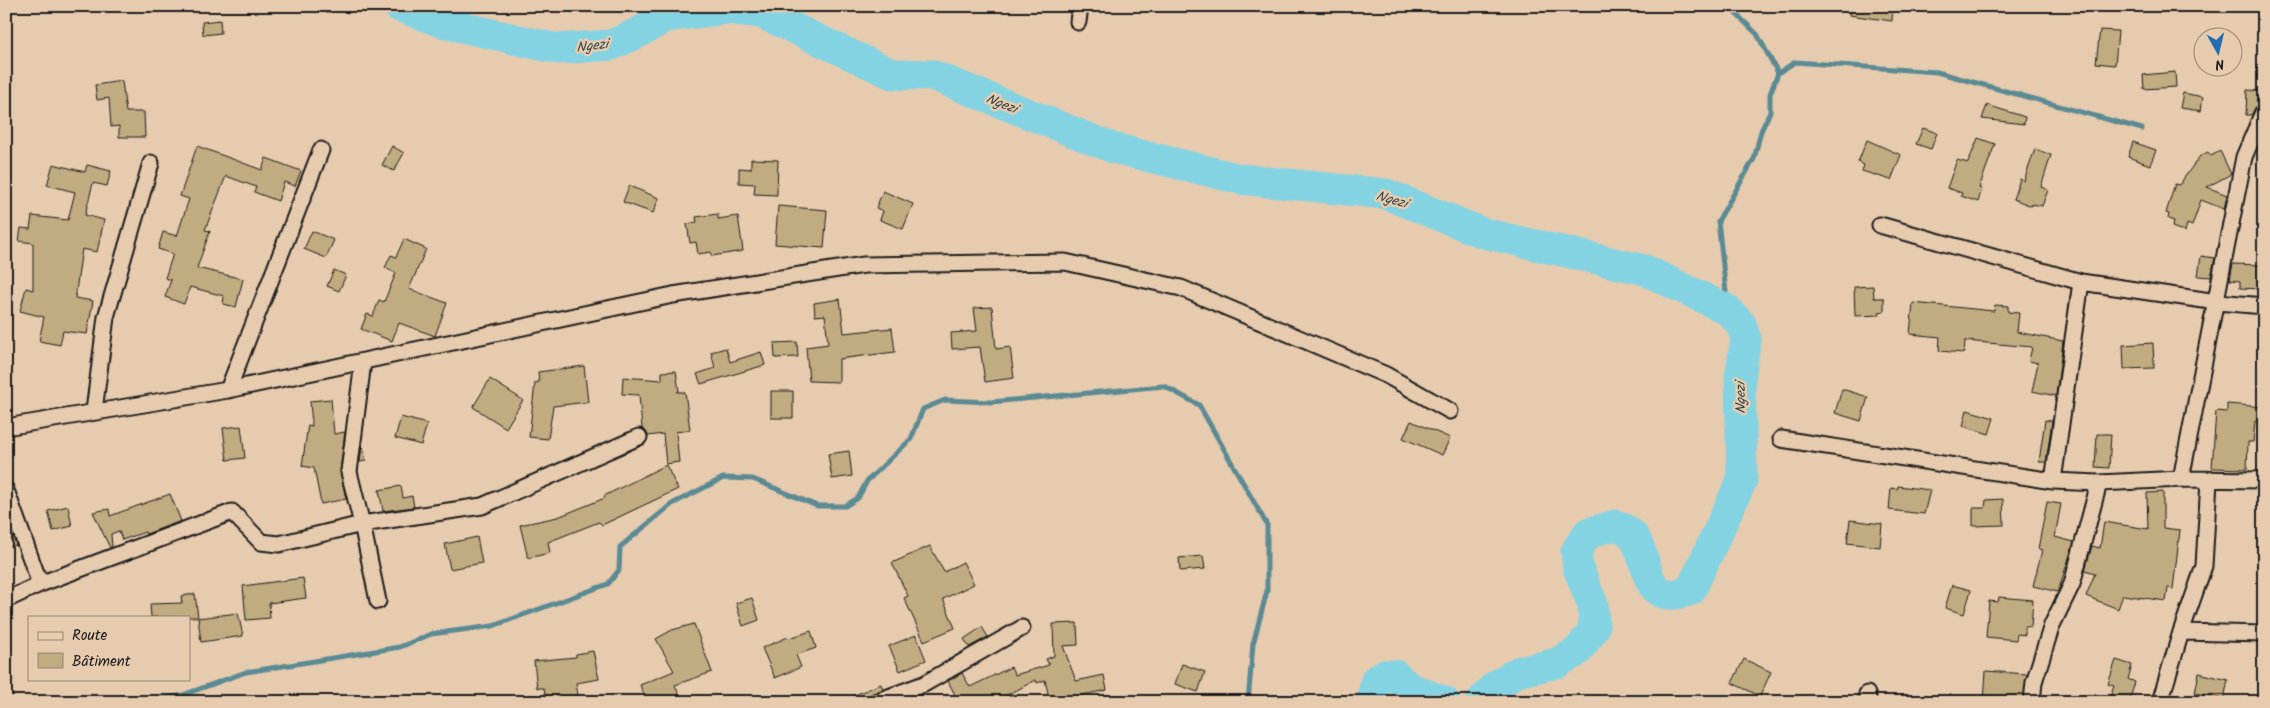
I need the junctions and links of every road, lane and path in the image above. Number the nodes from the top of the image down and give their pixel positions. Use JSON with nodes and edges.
{"nodes":[{"id":1,"x":1080,"y":6,"type":"edge"},
{"id":2,"x":1078,"y":22,"type":"dead end"},
{"id":3,"x":2264,"y":110,"type":"edge"},
{"id":4,"x":321,"y":150,"type":"dead end"},
{"id":5,"x":151,"y":163,"type":"dead end"},
{"id":6,"x":1880,"y":225,"type":"dead end"},
{"id":7,"x":2081,"y":282,"type":"junction"},
{"id":8,"x":2216,"y":302,"type":"junction"},
{"id":9,"x":2264,"y":306,"type":"edge"},
{"id":10,"x":363,"y":362,"type":"junction"},
{"id":11,"x":228,"y":390,"type":"junction"},
{"id":12,"x":94,"y":411,"type":"junction"},
{"id":13,"x":1450,"y":411,"type":"dead end"},
{"id":14,"x":6,"y":427,"type":"edge"},
{"id":15,"x":639,"y":437,"type":"dead end"},
{"id":16,"x":1781,"y":439,"type":"dead end"},
{"id":17,"x":2181,"y":479,"type":"junction"},
{"id":18,"x":2264,"y":480,"type":"edge"},
{"id":19,"x":2053,"y":481,"type":"junction"},
{"id":20,"x":2209,"y":481,"type":"junction"},
{"id":21,"x":2099,"y":483,"type":"junction"},
{"id":22,"x":6,"y":490,"type":"edge"},
{"id":23,"x":362,"y":524,"type":"junction"},
{"id":24,"x":40,"y":584,"type":"junction"},
{"id":25,"x":6,"y":600,"type":"edge"},
{"id":26,"x":378,"y":601,"type":"dead end"},
{"id":27,"x":1022,"y":628,"type":"dead end"},
{"id":28,"x":2181,"y":632,"type":"junction"},
{"id":29,"x":2264,"y":634,"type":"edge"},
{"id":30,"x":875,"y":702,"type":"edge"},
{"id":31,"x":2032,"y":702,"type":"edge"},
{"id":32,"x":2160,"y":702,"type":"edge"}],
"edges":[{"from":1,"to":2,"type":"street"},
{"from":3,"to":8,"type":"street"},
{"from":4,"to":11,"type":"street"},
{"from":5,"to":12,"type":"street"},
{"from":6,"to":7,"type":"street"},
{"from":7,"to":8,"type":"street"},
{"from":7,"to":19,"type":"street"},
{"from":8,"to":9,"type":"street"},
{"from":8,"to":17,"type":"street"},
{"from":10,"to":11,"type":"street"},
{"from":10,"to":13,"type":"street"},
{"from":10,"to":23,"type":"street"},
{"from":11,"to":12,"type":"street"},
{"from":12,"to":14,"type":"street"},
{"from":15,"to":23,"type":"street"},
{"from":16,"to":19,"type":"street"},
{"from":17,"to":20,"type":"street"},
{"from":17,"to":21,"type":"street"},
{"from":18,"to":20,"type":"street"},
{"from":19,"to":21,"type":"street"},
{"from":20,"to":28,"type":"street"},
{"from":21,"to":31,"type":"street"},
{"from":22,"to":24,"type":"street"},
{"from":23,"to":24,"type":"street"},
{"from":23,"to":26,"type":"street"},
{"from":24,"to":25,"type":"street"},
{"from":27,"to":30,"type":"street"},
{"from":28,"to":29,"type":"street"},
{"from":28,"to":32,"type":"street"}]}
